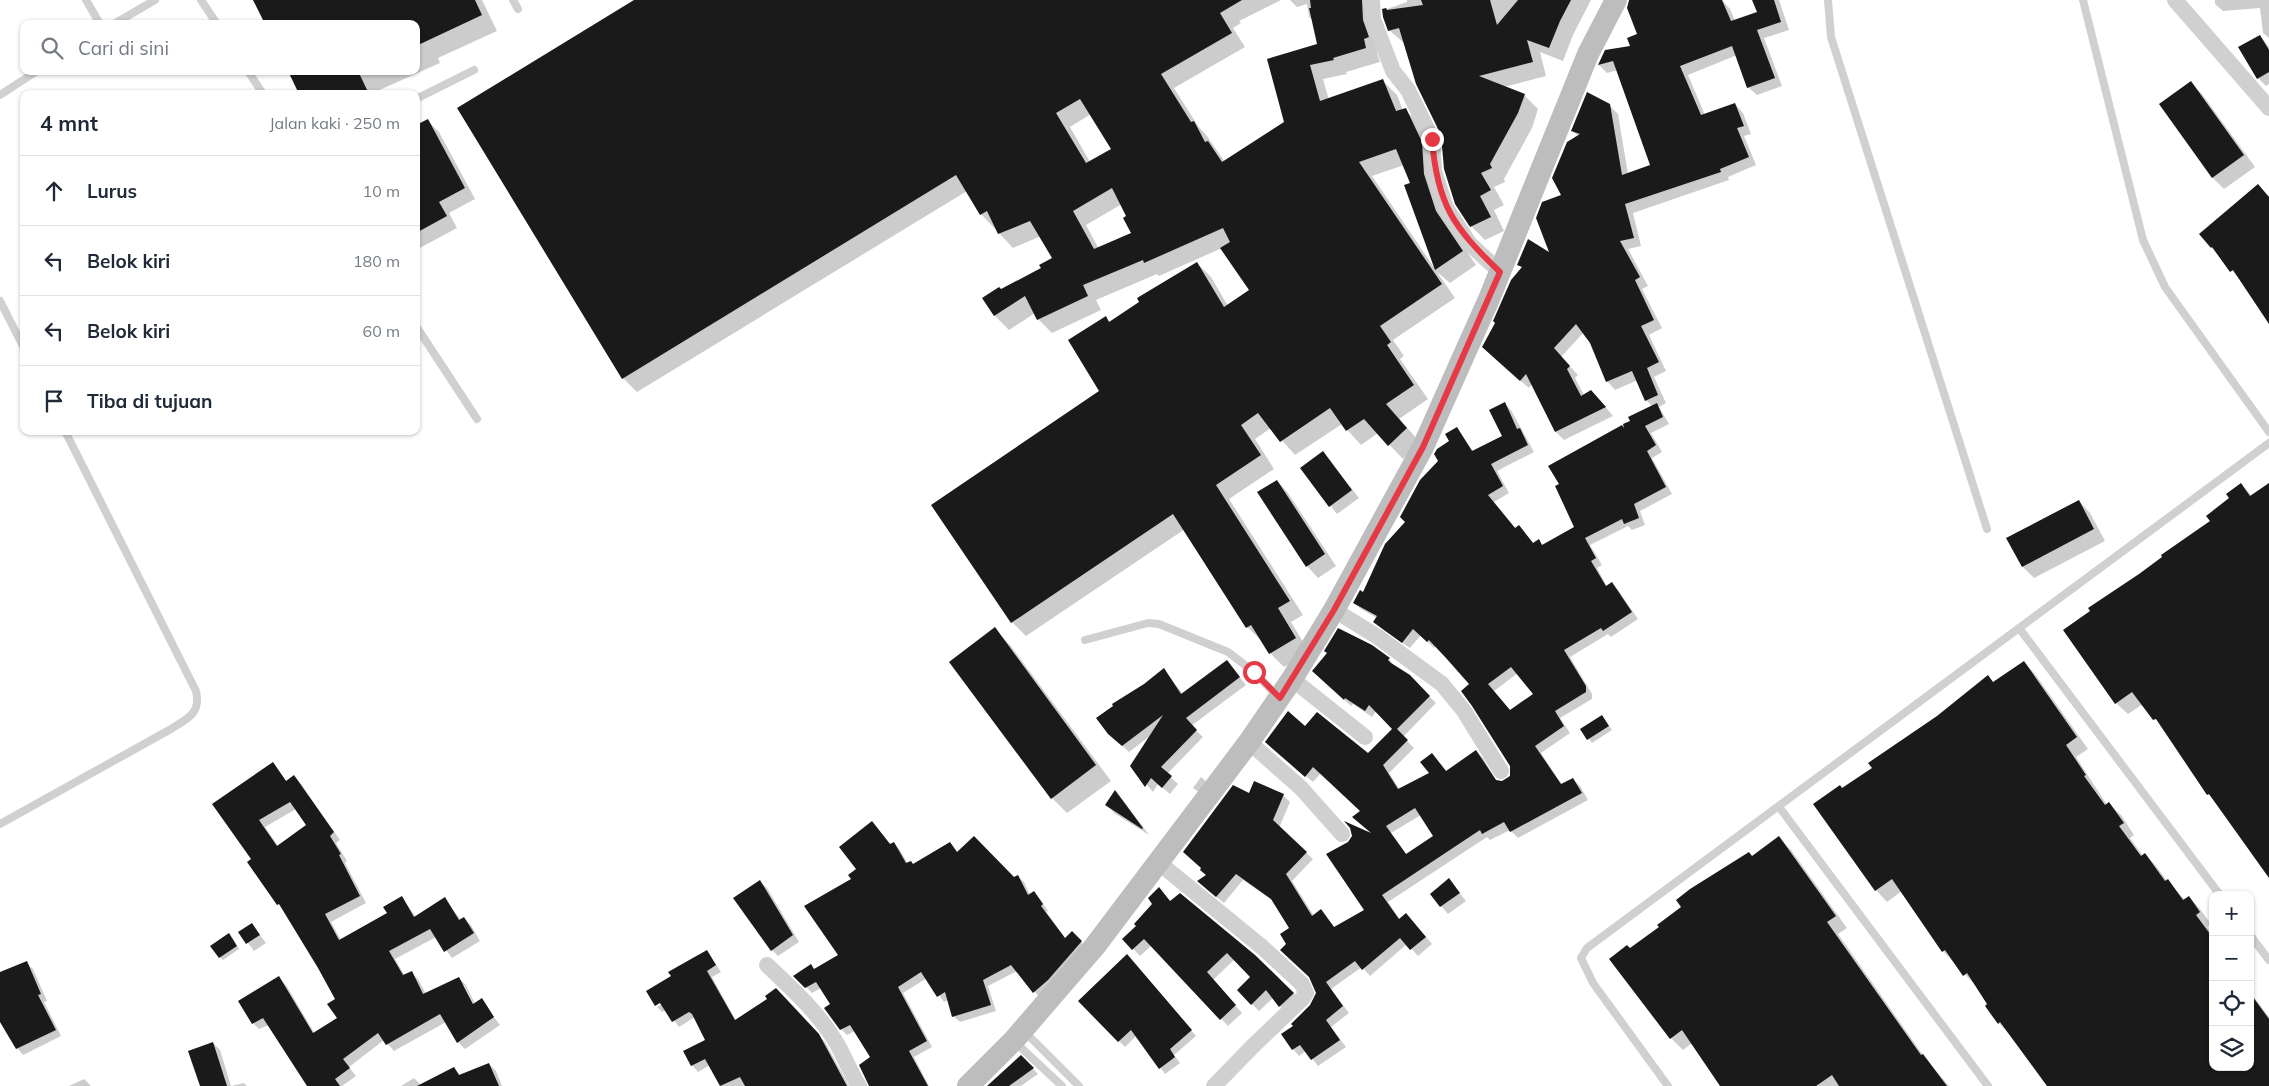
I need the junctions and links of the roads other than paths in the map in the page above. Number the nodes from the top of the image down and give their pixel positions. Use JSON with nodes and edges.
{"nodes":[{"id":1,"x":86,"y":0,"type":"edge"},
{"id":2,"x":155,"y":0,"type":"edge"},
{"id":3,"x":201,"y":0,"type":"edge"},
{"id":4,"x":514,"y":0,"type":"edge"},
{"id":5,"x":1372,"y":0,"type":"edge"},
{"id":6,"x":1616,"y":0,"type":"edge"},
{"id":7,"x":1828,"y":0,"type":"edge"},
{"id":8,"x":2083,"y":0,"type":"edge"},
{"id":9,"x":2175,"y":0,"type":"edge"},
{"id":10,"x":518,"y":9,"type":"dead end"},
{"id":11,"x":98,"y":20,"type":"edge"},
{"id":12,"x":121,"y":20,"type":"edge"},
{"id":13,"x":214,"y":20,"type":"edge"},
{"id":14,"x":474,"y":70,"type":"dead end"},
{"id":15,"x":31,"y":75,"type":"edge"},
{"id":16,"x":251,"y":75,"type":"edge"},
{"id":17,"x":260,"y":90,"type":"edge"},
{"id":18,"x":0,"y":95,"type":"edge"},
{"id":19,"x":420,"y":98,"type":"edge"},
{"id":20,"x":2269,"y":108,"type":"edge"},
{"id":21,"x":1500,"y":272,"type":"junction"},
{"id":22,"x":0,"y":301,"type":"edge"},
{"id":23,"x":420,"y":332,"type":"edge"},
{"id":24,"x":20,"y":340,"type":"edge"},
{"id":25,"x":477,"y":419,"type":"dead end"},
{"id":26,"x":2269,"y":432,"type":"edge"},
{"id":27,"x":67,"y":435,"type":"edge"},
{"id":28,"x":2269,"y":443,"type":"edge"},
{"id":29,"x":1987,"y":529,"type":"dead end"},
{"id":30,"x":1334,"y":610,"type":"junction"},
{"id":31,"x":2019,"y":628,"type":"junction"},
{"id":32,"x":1085,"y":640,"type":"dead end"},
{"id":33,"x":1292,"y":679,"type":"junction"},
{"id":34,"x":1280,"y":698,"type":"junction"},
{"id":35,"x":1365,"y":737,"type":"dead end"},
{"id":36,"x":1249,"y":742,"type":"junction"},
{"id":37,"x":1501,"y":771,"type":"dead end"},
{"id":38,"x":1779,"y":807,"type":"junction"},
{"id":39,"x":0,"y":824,"type":"edge"},
{"id":40,"x":1342,"y":834,"type":"dead end"},
{"id":41,"x":1158,"y":862,"type":"junction"},
{"id":42,"x":2217,"y":891,"type":"edge"},
{"id":43,"x":2251,"y":936,"type":"edge"},
{"id":44,"x":2269,"y":960,"type":"edge"},
{"id":45,"x":767,"y":965,"type":"dead end"},
{"id":46,"x":1018,"y":1035,"type":"junction"},
{"id":47,"x":859,"y":1086,"type":"edge"},
{"id":48,"x":968,"y":1086,"type":"edge"},
{"id":49,"x":1062,"y":1086,"type":"edge"},
{"id":50,"x":1079,"y":1086,"type":"edge"},
{"id":51,"x":1214,"y":1086,"type":"edge"},
{"id":52,"x":1668,"y":1086,"type":"edge"},
{"id":53,"x":1988,"y":1086,"type":"edge"}],
"edges":[{"from":1,"to":11,"type":"lane"},
{"from":2,"to":12,"type":"lane"},
{"from":3,"to":13,"type":"lane"},
{"from":4,"to":10,"type":"lane"},
{"from":5,"to":21,"type":"street"},
{"from":6,"to":21,"type":"main road"},
{"from":7,"to":29,"type":"lane"},
{"from":8,"to":26,"type":"lane"},
{"from":9,"to":20,"type":"street"},
{"from":14,"to":19,"type":"lane"},
{"from":15,"to":18,"type":"lane"},
{"from":16,"to":17,"type":"lane"},
{"from":21,"to":30,"type":"main road"},
{"from":22,"to":24,"type":"lane"},
{"from":23,"to":25,"type":"lane"},
{"from":27,"to":39,"type":"lane"},
{"from":28,"to":31,"type":"lane"},
{"from":30,"to":33,"type":"main road"},
{"from":30,"to":37,"type":"street"},
{"from":31,"to":38,"type":"lane"},
{"from":31,"to":42,"type":"lane"},
{"from":32,"to":34,"type":"lane"},
{"from":33,"to":34,"type":"main road"},
{"from":33,"to":35,"type":"street"},
{"from":34,"to":36,"type":"main road"},
{"from":36,"to":40,"type":"street"},
{"from":36,"to":41,"type":"main road"},
{"from":38,"to":52,"type":"lane"},
{"from":38,"to":53,"type":"lane"},
{"from":41,"to":46,"type":"main road"},
{"from":41,"to":51,"type":"street"},
{"from":43,"to":44,"type":"lane"},
{"from":45,"to":47,"type":"street"},
{"from":46,"to":48,"type":"main road"},
{"from":46,"to":49,"type":"lane"},
{"from":46,"to":50,"type":"lane"}]}
